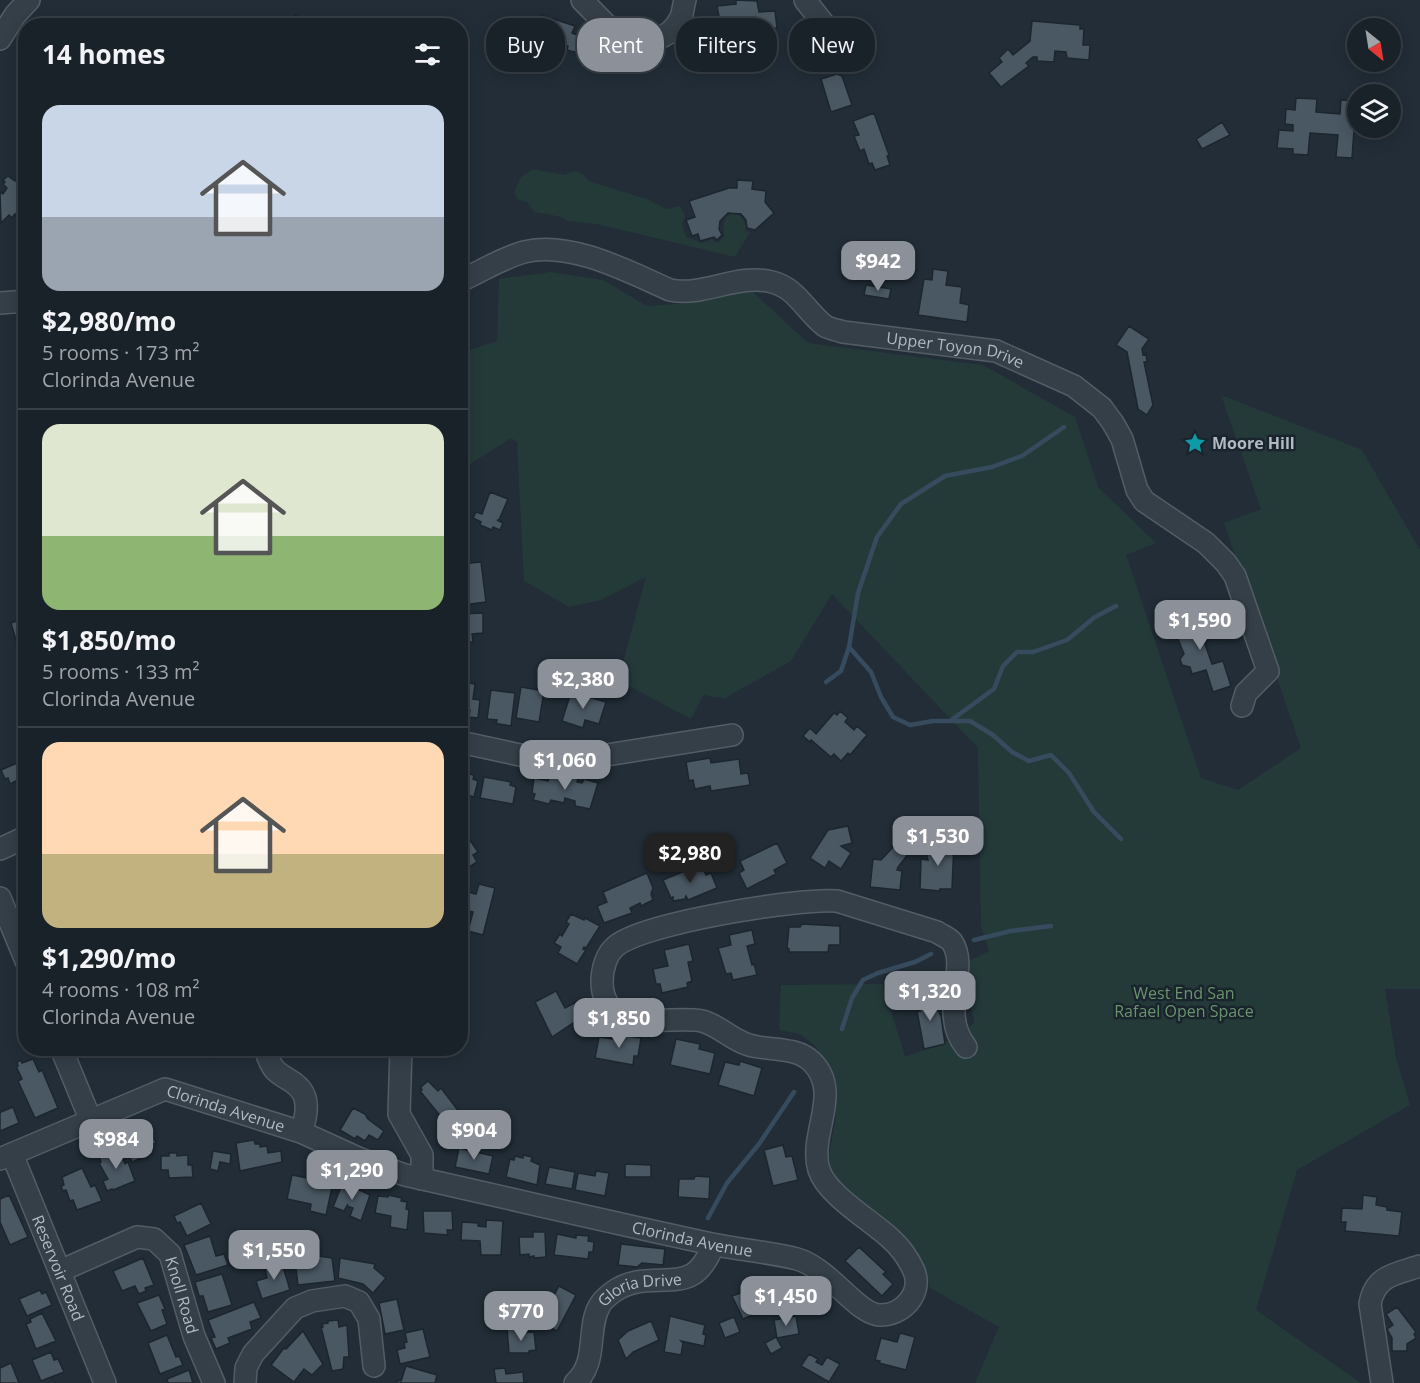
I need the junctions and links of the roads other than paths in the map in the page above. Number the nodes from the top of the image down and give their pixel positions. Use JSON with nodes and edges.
{"nodes":[{"id":1,"x":29,"y":0,"type":"edge"},
{"id":2,"x":582,"y":0,"type":"edge"},
{"id":3,"x":684,"y":0,"type":"edge"},
{"id":4,"x":805,"y":0,"type":"edge"},
{"id":5,"x":819,"y":18,"type":"edge"},
{"id":6,"x":0,"y":39,"type":"edge"},
{"id":7,"x":468,"y":277,"type":"edge"},
{"id":8,"x":18,"y":302,"type":"edge"},
{"id":9,"x":0,"y":303,"type":"edge"},
{"id":10,"x":1242,"y":706,"type":"dead end"},
{"id":11,"x":732,"y":735,"type":"dead end"},
{"id":12,"x":468,"y":744,"type":"edge"},
{"id":13,"x":18,"y":841,"type":"edge"},
{"id":14,"x":0,"y":849,"type":"edge"},
{"id":15,"x":0,"y":898,"type":"edge"},
{"id":16,"x":18,"y":942,"type":"edge"},
{"id":17,"x":966,"y":1047,"type":"dead end"},
{"id":18,"x":64,"y":1056,"type":"edge"},
{"id":19,"x":268,"y":1056,"type":"edge"},
{"id":20,"x":401,"y":1056,"type":"edge"},
{"id":21,"x":91,"y":1121,"type":"junction"},
{"id":22,"x":302,"y":1132,"type":"junction"},
{"id":23,"x":6,"y":1156,"type":"edge"},
{"id":24,"x":423,"y":1179,"type":"junction"},
{"id":25,"x":714,"y":1245,"type":"junction"},
{"id":26,"x":1420,"y":1266,"type":"edge"},
{"id":27,"x":60,"y":1271,"type":"junction"},
{"id":28,"x":374,"y":1366,"type":"dead end"},
{"id":29,"x":105,"y":1383,"type":"edge"},
{"id":30,"x":214,"y":1383,"type":"edge"},
{"id":31,"x":245,"y":1383,"type":"edge"},
{"id":32,"x":576,"y":1383,"type":"edge"},
{"id":33,"x":1383,"y":1383,"type":"edge"}],
"edges":[{"from":1,"to":6,"type":"street"},
{"from":2,"to":3,"type":"street"},
{"from":4,"to":5,"type":"street"},
{"from":7,"to":10,"type":"street","name":"Upper Toyon Drive"},
{"from":8,"to":9,"type":"street"},
{"from":11,"to":12,"type":"street"},
{"from":13,"to":14,"type":"street"},
{"from":15,"to":16,"type":"street"},
{"from":17,"to":25,"type":"street","name":"Clorinda Avenue"},
{"from":18,"to":21,"type":"street"},
{"from":19,"to":22,"type":"street"},
{"from":20,"to":24,"type":"street"},
{"from":21,"to":22,"type":"street","name":"Clorinda Avenue"},
{"from":21,"to":23,"type":"street","name":"Clorinda Avenue"},
{"from":22,"to":24,"type":"street","name":"Clorinda Avenue"},
{"from":23,"to":27,"type":"street","name":"Reservoir Road"},
{"from":24,"to":25,"type":"street","name":"Clorinda Avenue"},
{"from":25,"to":32,"type":"street","name":"Gloria Drive"},
{"from":26,"to":33,"type":"street"},
{"from":27,"to":29,"type":"street","name":"Reservoir Road"},
{"from":27,"to":30,"type":"street","name":"Knoll Road"},
{"from":28,"to":31,"type":"street"}]}
